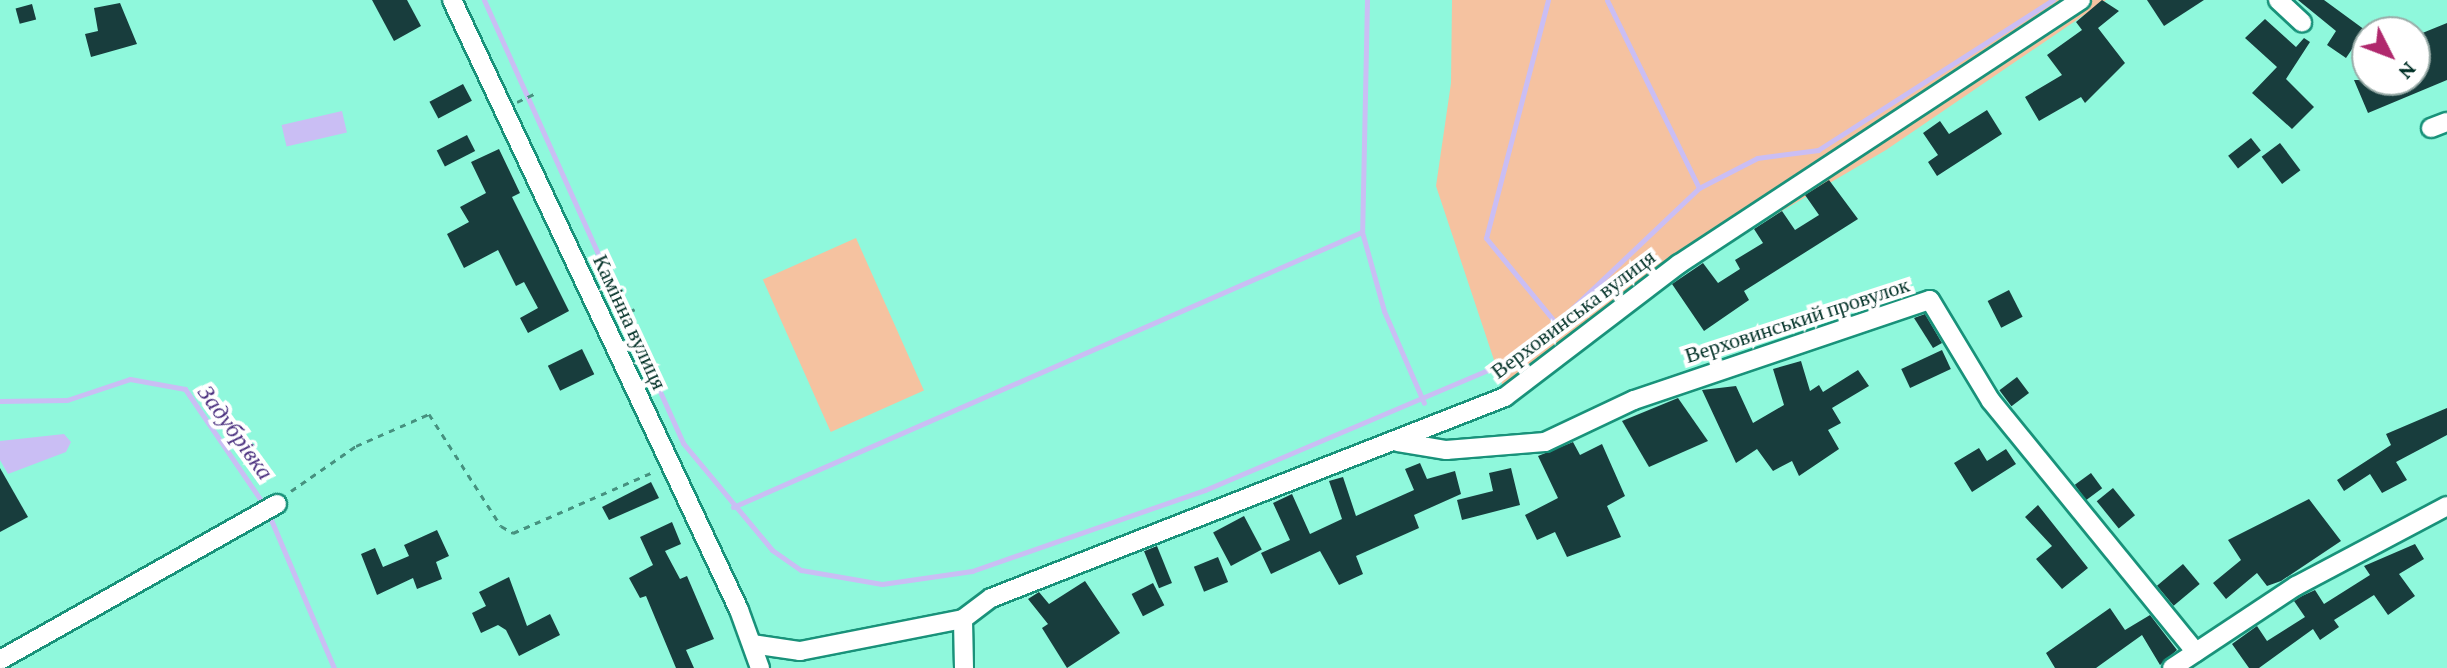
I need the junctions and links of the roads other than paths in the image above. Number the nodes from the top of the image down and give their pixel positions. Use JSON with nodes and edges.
{"nodes":[{"id":1,"x":452,"y":0,"type":"edge"},
{"id":2,"x":2081,"y":0,"type":"edge"},
{"id":3,"x":2278,"y":0,"type":"edge"},
{"id":4,"x":2302,"y":22,"type":"dead end"},
{"id":5,"x":1394,"y":442,"type":"junction"},
{"id":6,"x":277,"y":504,"type":"road end"},
{"id":7,"x":2447,"y":506,"type":"edge"},
{"id":8,"x":963,"y":619,"type":"junction"},
{"id":9,"x":752,"y":644,"type":"junction"},
{"id":10,"x":2196,"y":652,"type":"junction"},
{"id":11,"x":0,"y":660,"type":"edge"},
{"id":12,"x":760,"y":668,"type":"edge"},
{"id":13,"x":964,"y":668,"type":"edge"},
{"id":14,"x":2172,"y":668,"type":"edge"}],
"edges":[{"from":1,"to":9,"type":"street","name":"Камінна вулиця"},
{"from":2,"to":5,"type":"street","name":"Верховинська вулиця"},
{"from":3,"to":4,"type":"street"},
{"from":5,"to":8,"type":"street","name":"Верховинська вулиця"},
{"from":5,"to":10,"type":"street","name":"Верховинський провулок"},
{"from":6,"to":11,"type":"street"},
{"from":7,"to":10,"type":"street"},
{"from":8,"to":9,"type":"street","name":"Верховинська вулиця"},
{"from":8,"to":13,"type":"street"},
{"from":9,"to":12,"type":"street","name":"Камінна вулиця"},
{"from":10,"to":14,"type":"street"}]}
